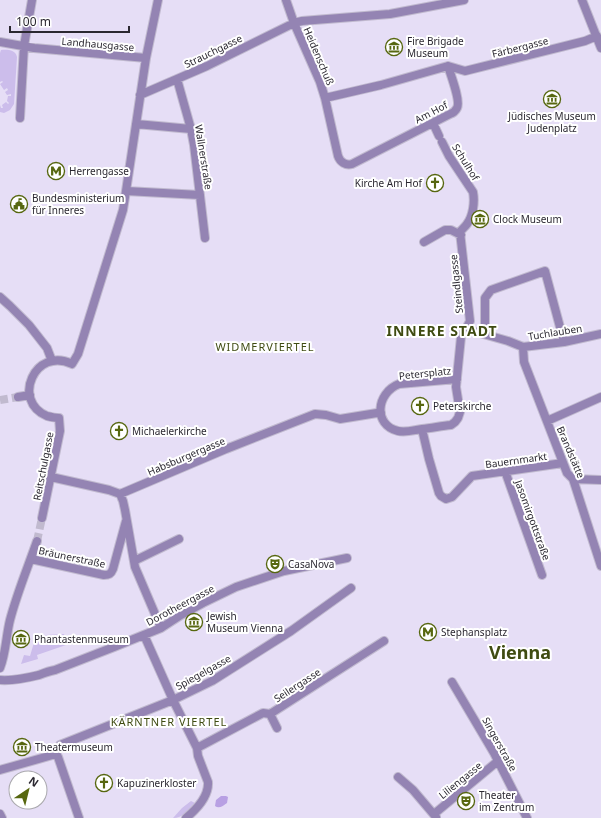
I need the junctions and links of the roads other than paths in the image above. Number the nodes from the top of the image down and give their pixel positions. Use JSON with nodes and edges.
{"nodes":[{"id":1,"x":32,"y":0,"type":"edge"},
{"id":2,"x":158,"y":0,"type":"edge"},
{"id":3,"x":286,"y":0,"type":"edge"},
{"id":4,"x":464,"y":0,"type":"edge"},
{"id":5,"x":582,"y":0,"type":"edge"},
{"id":6,"x":294,"y":23,"type":"junction"},
{"id":7,"x":597,"y":36,"type":"junction"},
{"id":8,"x":0,"y":42,"type":"edge"},
{"id":9,"x":24,"y":46,"type":"junction"},
{"id":10,"x":601,"y":48,"type":"edge"},
{"id":11,"x":146,"y":58,"type":"junction"},
{"id":12,"x":448,"y":66,"type":"junction"},
{"id":13,"x":177,"y":79,"type":"junction"},
{"id":14,"x":140,"y":95,"type":"junction"},
{"id":15,"x":325,"y":98,"type":"junction"},
{"id":16,"x":20,"y":118,"type":"dead end"},
{"id":17,"x":433,"y":123,"type":"junction"},
{"id":18,"x":136,"y":124,"type":"junction"},
{"id":19,"x":191,"y":129,"type":"junction"},
{"id":20,"x":126,"y":191,"type":"junction"},
{"id":21,"x":200,"y":195,"type":"junction"},
{"id":22,"x":461,"y":235,"type":"junction"},
{"id":23,"x":205,"y":238,"type":"dead end"},
{"id":24,"x":424,"y":242,"type":"dead end"},
{"id":25,"x":0,"y":297,"type":"edge"},
{"id":26,"x":466,"y":329,"type":"junction"},
{"id":27,"x":485,"y":334,"type":"junction"},
{"id":28,"x":601,"y":334,"type":"edge"},
{"id":29,"x":564,"y":342,"type":"junction"},
{"id":30,"x":523,"y":347,"type":"junction"},
{"id":31,"x":52,"y":361,"type":"junction"},
{"id":32,"x":457,"y":379,"type":"junction"},
{"id":33,"x":30,"y":395,"type":"junction"},
{"id":34,"x":601,"y":396,"type":"edge"},
{"id":35,"x":18,"y":397,"type":"tunnel mouth"},
{"id":36,"x":381,"y":413,"type":"junction"},
{"id":37,"x":547,"y":421,"type":"junction"},
{"id":38,"x":422,"y":429,"type":"junction"},
{"id":39,"x":563,"y":463,"type":"junction"},
{"id":40,"x":505,"y":472,"type":"junction"},
{"id":41,"x":51,"y":477,"type":"junction"},
{"id":42,"x":572,"y":479,"type":"junction"},
{"id":43,"x":601,"y":480,"type":"edge"},
{"id":44,"x":120,"y":494,"type":"junction"},
{"id":45,"x":126,"y":517,"type":"junction"},
{"id":46,"x":42,"y":518,"type":"tunnel mouth"},
{"id":47,"x":601,"y":538,"type":"edge"},
{"id":48,"x":180,"y":539,"type":"dead end"},
{"id":49,"x":592,"y":539,"type":"junction"},
{"id":50,"x":37,"y":541,"type":"tunnel mouth"},
{"id":51,"x":31,"y":558,"type":"junction"},
{"id":52,"x":347,"y":558,"type":"dead end"},
{"id":53,"x":134,"y":561,"type":"junction"},
{"id":54,"x":601,"y":566,"type":"edge"},
{"id":55,"x":542,"y":575,"type":"dead end"},
{"id":56,"x":351,"y":588,"type":"dead end"},
{"id":57,"x":161,"y":628,"type":"junction"},
{"id":58,"x":144,"y":635,"type":"junction"},
{"id":59,"x":384,"y":641,"type":"dead end"},
{"id":60,"x":0,"y":668,"type":"edge"},
{"id":61,"x":0,"y":680,"type":"edge"},
{"id":62,"x":452,"y":682,"type":"dead end"},
{"id":63,"x":173,"y":700,"type":"junction"},
{"id":64,"x":270,"y":714,"type":"junction"},
{"id":65,"x":278,"y":728,"type":"dead end"},
{"id":66,"x":197,"y":748,"type":"junction"},
{"id":67,"x":56,"y":754,"type":"junction"},
{"id":68,"x":498,"y":761,"type":"junction"},
{"id":69,"x":0,"y":770,"type":"edge"},
{"id":70,"x":398,"y":777,"type":"dead end"},
{"id":71,"x":0,"y":814,"type":"edge"},
{"id":72,"x":435,"y":816,"type":"edge"},
{"id":73,"x":2,"y":818,"type":"edge"},
{"id":74,"x":79,"y":818,"type":"edge"},
{"id":75,"x":186,"y":818,"type":"edge"},
{"id":76,"x":527,"y":818,"type":"edge"}],
"edges":[{"from":1,"to":9,"type":"street"},
{"from":2,"to":11,"type":"street"},
{"from":3,"to":6,"type":"street","name":"Heidenschuß"},
{"from":4,"to":6,"type":"street","name":"Strauchgasse"},
{"from":5,"to":7,"type":"street"},
{"from":6,"to":13,"type":"street","name":"Strauchgasse"},
{"from":6,"to":15,"type":"street","name":"Heidenschuß"},
{"from":7,"to":10,"type":"street"},
{"from":7,"to":12,"type":"street","name":"Färbergasse"},
{"from":8,"to":9,"type":"street","name":"Landhausgasse"},
{"from":9,"to":11,"type":"street","name":"Landhausgasse"},
{"from":9,"to":16,"type":"street"},
{"from":11,"to":14,"type":"street"},
{"from":12,"to":15,"type":"street"},
{"from":12,"to":17,"type":"street","name":"Am Hof"},
{"from":13,"to":14,"type":"street","name":"Strauchgasse"},
{"from":13,"to":19,"type":"street","name":"Wallnerstraße"},
{"from":14,"to":18,"type":"street"},
{"from":15,"to":17,"type":"street","name":"Am Hof"},
{"from":17,"to":22,"type":"street","name":"Schulhof"},
{"from":18,"to":19,"type":"street"},
{"from":18,"to":20,"type":"street"},
{"from":19,"to":21,"type":"street","name":"Wallnerstraße"},
{"from":20,"to":21,"type":"street"},
{"from":20,"to":31,"type":"street"},
{"from":21,"to":23,"type":"street","name":"Wallnerstraße"},
{"from":22,"to":24,"type":"street"},
{"from":22,"to":26,"type":"street","name":"Steindlgasse"},
{"from":25,"to":31,"type":"street"},
{"from":26,"to":27,"type":"street","name":"Tuchlauben"},
{"from":26,"to":32,"type":"street","name":"Steindlgasse"},
{"from":27,"to":29,"type":"street"},
{"from":27,"to":30,"type":"street","name":"Tuchlauben"},
{"from":28,"to":29,"type":"street","name":"Tuchlauben"},
{"from":29,"to":30,"type":"street","name":"Tuchlauben"},
{"from":30,"to":37,"type":"street","name":"Brandstätte"},
{"from":31,"to":33,"type":"street"},
{"from":32,"to":36,"type":"street","name":"Petersplatz"},
{"from":32,"to":38,"type":"street","name":"Petersplatz"},
{"from":33,"to":35,"type":"street"},
{"from":33,"to":41,"type":"street","name":"Reitschulgasse"},
{"from":34,"to":37,"type":"street"},
{"from":36,"to":38,"type":"street","name":"Petersplatz"},
{"from":36,"to":44,"type":"street","name":"Habsburgergasse"},
{"from":37,"to":39,"type":"street","name":"Brandstätte"},
{"from":38,"to":40,"type":"street","name":"Bauernmarkt"},
{"from":39,"to":40,"type":"street","name":"Bauernmarkt"},
{"from":39,"to":42,"type":"street","name":"Brandstätte"},
{"from":40,"to":55,"type":"street","name":"Jasomirgottstraße"},
{"from":41,"to":44,"type":"street"},
{"from":41,"to":46,"type":"street","name":"Reitschulgasse"},
{"from":42,"to":43,"type":"street"},
{"from":42,"to":49,"type":"street","name":"Brandstätte"},
{"from":44,"to":45,"type":"street"},
{"from":45,"to":51,"type":"street","name":"Bräunerstraße"},
{"from":45,"to":53,"type":"street"},
{"from":47,"to":49,"type":"street"},
{"from":48,"to":53,"type":"street"},
{"from":49,"to":54,"type":"street","name":"Brandstätte"},
{"from":50,"to":51,"type":"street"},
{"from":51,"to":60,"type":"street"},
{"from":52,"to":57,"type":"street","name":"Dorotheergasse"},
{"from":53,"to":57,"type":"street"},
{"from":56,"to":63,"type":"street","name":"Spiegelgasse"},
{"from":57,"to":58,"type":"street","name":"Dorotheergasse"},
{"from":58,"to":61,"type":"street","name":"Dorotheergasse"},
{"from":58,"to":63,"type":"street"},
{"from":59,"to":64,"type":"street","name":"Seilergasse"},
{"from":62,"to":68,"type":"street","name":"Singerstraße"},
{"from":63,"to":66,"type":"street"},
{"from":63,"to":67,"type":"street","name":"Spiegelgasse"},
{"from":64,"to":65,"type":"street"},
{"from":64,"to":66,"type":"street","name":"Seilergasse"},
{"from":66,"to":75,"type":"street"},
{"from":67,"to":69,"type":"street"},
{"from":67,"to":74,"type":"street"},
{"from":68,"to":72,"type":"street","name":"Liliengasse"},
{"from":68,"to":76,"type":"street","name":"Singerstraße"},
{"from":70,"to":72,"type":"street"},
{"from":71,"to":73,"type":"street"}]}
